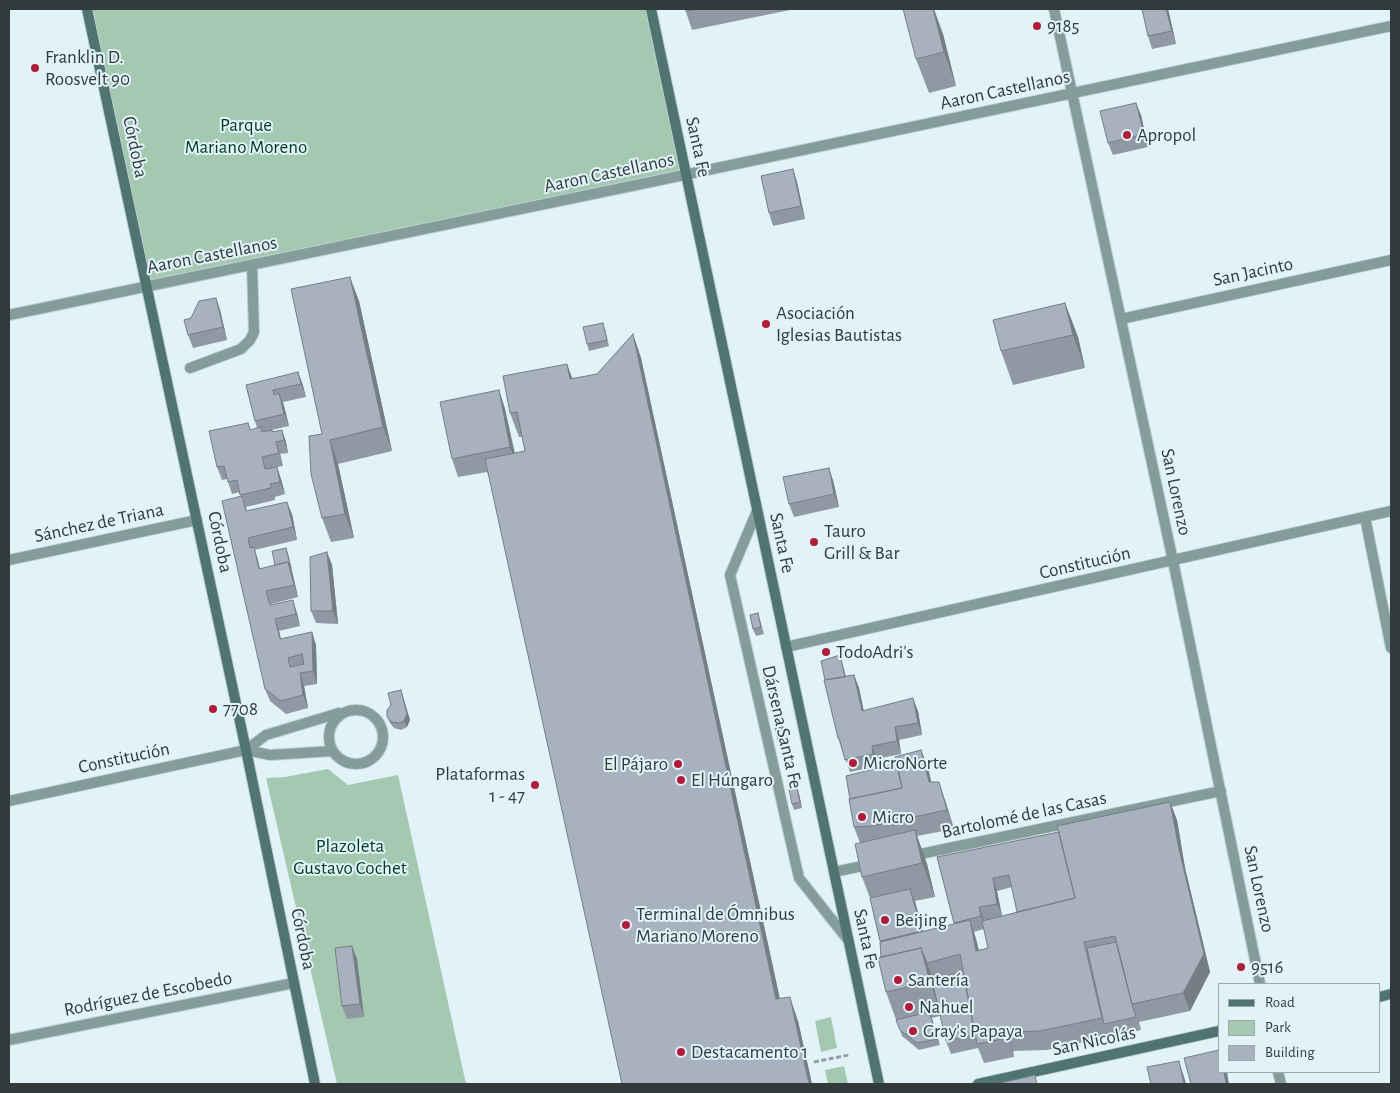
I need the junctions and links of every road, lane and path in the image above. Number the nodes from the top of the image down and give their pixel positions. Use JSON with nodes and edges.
{"nodes":[{"id":1,"x":87,"y":9,"type":"edge"},
{"id":2,"x":651,"y":9,"type":"edge"},
{"id":3,"x":1054,"y":9,"type":"edge"},
{"id":4,"x":1391,"y":26,"type":"edge"},
{"id":5,"x":1073,"y":93,"type":"junction"},
{"id":6,"x":686,"y":175,"type":"junction"},
{"id":7,"x":1391,"y":260,"type":"edge"},
{"id":8,"x":252,"y":265,"type":"junction"},
{"id":9,"x":147,"y":286,"type":"junction"},
{"id":10,"x":9,"y":315,"type":"edge"},
{"id":11,"x":1122,"y":319,"type":"junction"},
{"id":12,"x":190,"y":368,"type":"dead end"},
{"id":13,"x":758,"y":511,"type":"junction"},
{"id":14,"x":1391,"y":511,"type":"edge"},
{"id":15,"x":1364,"y":517,"type":"junction"},
{"id":16,"x":197,"y":520,"type":"junction"},
{"id":17,"x":9,"y":560,"type":"edge"},
{"id":18,"x":1173,"y":561,"type":"junction"},
{"id":19,"x":786,"y":647,"type":"junction"},
{"id":20,"x":1391,"y":648,"type":"edge"},
{"id":21,"x":346,"y":711,"type":"junction"},
{"id":22,"x":246,"y":750,"type":"junction"},
{"id":23,"x":332,"y":751,"type":"junction"},
{"id":24,"x":1220,"y":791,"type":"junction"},
{"id":25,"x":9,"y":801,"type":"edge"},
{"id":26,"x":902,"y":858,"type":"edge"},
{"id":27,"x":882,"y":862,"type":"edge"},
{"id":28,"x":834,"y":872,"type":"junction"},
{"id":29,"x":848,"y":940,"type":"junction"},
{"id":30,"x":294,"y":983,"type":"junction"},
{"id":31,"x":1260,"y":983,"type":"edge"},
{"id":32,"x":1218,"y":1031,"type":"edge"},
{"id":33,"x":9,"y":1040,"type":"edge"},
{"id":34,"x":849,"y":1055,"type":"dead end"},
{"id":35,"x":814,"y":1062,"type":"dead end"},
{"id":36,"x":315,"y":1084,"type":"edge"},
{"id":37,"x":879,"y":1084,"type":"edge"},
{"id":38,"x":978,"y":1084,"type":"edge"}],
"edges":[{"from":1,"to":9,"type":"main road","name":"Córdoba"},
{"from":2,"to":6,"type":"main road","name":"Santa Fe"},
{"from":3,"to":5,"type":"street","name":"San Lorenzo"},
{"from":4,"to":5,"type":"street","name":"Aaron Castellanos"},
{"from":5,"to":6,"type":"street","name":"Aaron Castellanos"},
{"from":5,"to":11,"type":"street","name":"San Lorenzo"},
{"from":6,"to":8,"type":"street","name":"Aaron Castellanos"},
{"from":6,"to":13,"type":"main road","name":"Santa Fe"},
{"from":7,"to":11,"type":"street","name":"San Jacinto"},
{"from":8,"to":9,"type":"street","name":"Aaron Castellanos"},
{"from":8,"to":12,"type":"street"},
{"from":9,"to":10,"type":"street","name":"Aaron Castellanos"},
{"from":9,"to":16,"type":"main road","name":"Córdoba"},
{"from":11,"to":18,"type":"street","name":"San Lorenzo"},
{"from":13,"to":19,"type":"main road","name":"Santa Fe"},
{"from":13,"to":29,"type":"street","name":"Dársena Santa Fe"},
{"from":14,"to":15,"type":"street","name":"Constitución"},
{"from":15,"to":18,"type":"street","name":"Constitución"},
{"from":15,"to":20,"type":"street"},
{"from":16,"to":17,"type":"street","name":"Sánchez de Triana"},
{"from":16,"to":22,"type":"main road","name":"Córdoba"},
{"from":18,"to":19,"type":"street","name":"Constitución"},
{"from":18,"to":24,"type":"street","name":"San Lorenzo"},
{"from":19,"to":28,"type":"main road","name":"Santa Fe"},
{"from":21,"to":22,"type":"street"},
{"from":21,"to":23,"type":"street"},
{"from":21,"to":23,"type":"street"},
{"from":22,"to":23,"type":"street"},
{"from":22,"to":25,"type":"street","name":"Constitución"},
{"from":22,"to":30,"type":"main road","name":"Córdoba"},
{"from":24,"to":26,"type":"street","name":"Bartolomé de las Casas"},
{"from":24,"to":31,"type":"street","name":"San Lorenzo"},
{"from":27,"to":28,"type":"street"},
{"from":28,"to":29,"type":"main road","name":"Santa Fe"},
{"from":29,"to":37,"type":"main road","name":"Santa Fe"},
{"from":30,"to":33,"type":"street","name":"Rodríguez de Escobedo"},
{"from":30,"to":36,"type":"main road","name":"Córdoba"},
{"from":32,"to":38,"type":"main road","name":"San Nicolás"},
{"from":34,"to":35,"type":"path"}]}
